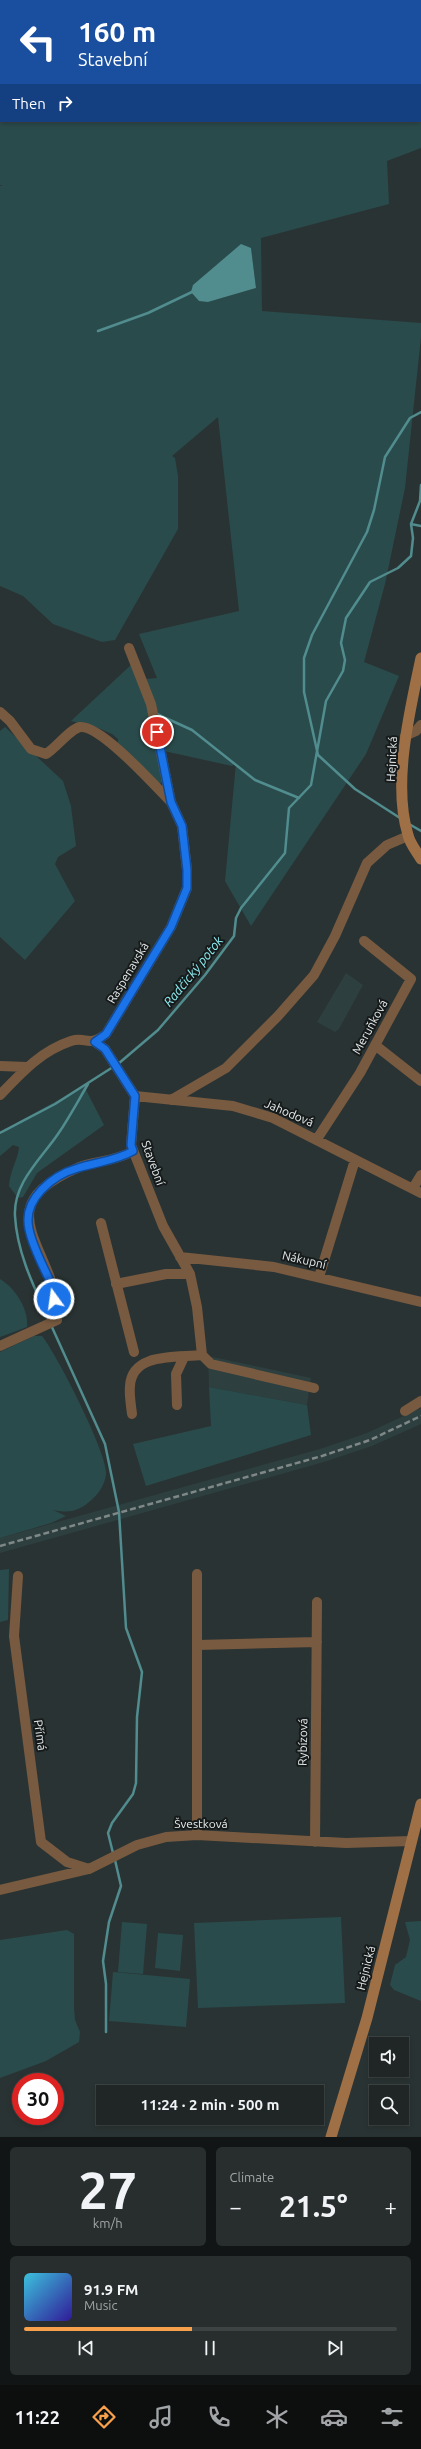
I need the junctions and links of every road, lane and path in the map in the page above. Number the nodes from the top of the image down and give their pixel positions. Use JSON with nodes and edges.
{"nodes":[{"id":1,"x":129,"y":648,"type":"dead end"},
{"id":2,"x":421,"y":658,"type":"edge"},
{"id":3,"x":0,"y":712,"type":"edge"},
{"id":4,"x":421,"y":725,"type":"edge"},
{"id":5,"x":405,"y":736,"type":"junction"},
{"id":6,"x":171,"y":802,"type":"junction"},
{"id":7,"x":408,"y":836,"type":"junction"},
{"id":8,"x":421,"y":859,"type":"edge"},
{"id":9,"x":364,"y":941,"type":"dead end"},
{"id":10,"x":95,"y":1042,"type":"junction"},
{"id":11,"x":375,"y":1045,"type":"junction"},
{"id":12,"x":0,"y":1066,"type":"edge"},
{"id":13,"x":27,"y":1067,"type":"junction"},
{"id":14,"x":421,"y":1081,"type":"edge"},
{"id":15,"x":0,"y":1095,"type":"edge"},
{"id":16,"x":135,"y":1096,"type":"junction"},
{"id":17,"x":172,"y":1100,"type":"junction"},
{"id":18,"x":317,"y":1139,"type":"junction"},
{"id":19,"x":133,"y":1151,"type":"junction"},
{"id":20,"x":355,"y":1160,"type":"junction"},
{"id":21,"x":421,"y":1175,"type":"edge"},
{"id":22,"x":417,"y":1190,"type":"edge"},
{"id":23,"x":101,"y":1223,"type":"dead end"},
{"id":24,"x":180,"y":1257,"type":"junction"},
{"id":25,"x":190,"y":1274,"type":"junction"},
{"id":26,"x":319,"y":1277,"type":"junction"},
{"id":27,"x":116,"y":1284,"type":"junction"},
{"id":28,"x":421,"y":1302,"type":"edge"},
{"id":29,"x":0,"y":1346,"type":"edge"},
{"id":30,"x":134,"y":1352,"type":"dead end"},
{"id":31,"x":202,"y":1355,"type":"junction"},
{"id":32,"x":184,"y":1357,"type":"junction"},
{"id":33,"x":314,"y":1388,"type":"dead end"},
{"id":34,"x":421,"y":1401,"type":"edge"},
{"id":35,"x":176,"y":1405,"type":"dead end"},
{"id":36,"x":405,"y":1411,"type":"dead end"},
{"id":37,"x":132,"y":1414,"type":"dead end"},
{"id":38,"x":197,"y":1574,"type":"dead end"},
{"id":39,"x":18,"y":1576,"type":"dead end"},
{"id":40,"x":318,"y":1602,"type":"dead end"},
{"id":41,"x":317,"y":1642,"type":"junction"},
{"id":42,"x":198,"y":1645,"type":"junction"},
{"id":43,"x":421,"y":1804,"type":"edge"},
{"id":44,"x":197,"y":1836,"type":"junction"},
{"id":45,"x":411,"y":1841,"type":"junction"},
{"id":46,"x":315,"y":1842,"type":"junction"},
{"id":47,"x":89,"y":1869,"type":"junction"},
{"id":48,"x":0,"y":1890,"type":"edge"},
{"id":49,"x":331,"y":2137,"type":"edge"}],
"edges":[{"from":1,"to":6,"type":"street","name":"Raspenavská"},
{"from":2,"to":5,"type":"main road","name":"Hejnická"},
{"from":3,"to":6,"type":"street","name":"Raspenavská"},
{"from":4,"to":5,"type":"street"},
{"from":5,"to":7,"type":"main road","name":"Hejnická"},
{"from":6,"to":10,"type":"street","name":"Raspenavská"},
{"from":7,"to":8,"type":"main road","name":"Hejnická"},
{"from":7,"to":17,"type":"street"},
{"from":9,"to":11,"type":"street","name":"Meruňková"},
{"from":10,"to":13,"type":"street"},
{"from":10,"to":16,"type":"street"},
{"from":11,"to":14,"type":"street"},
{"from":11,"to":18,"type":"street","name":"Meruňková"},
{"from":12,"to":13,"type":"street"},
{"from":13,"to":15,"type":"street"},
{"from":16,"to":17,"type":"street","name":"Jahodová"},
{"from":16,"to":19,"type":"street","name":"Stavební"},
{"from":17,"to":18,"type":"street","name":"Jahodová"},
{"from":18,"to":20,"type":"street","name":"Jahodová"},
{"from":19,"to":24,"type":"street","name":"Stavební"},
{"from":19,"to":29,"type":"street"},
{"from":20,"to":22,"type":"street","name":"Jahodová"},
{"from":20,"to":26,"type":"street"},
{"from":21,"to":22,"type":"street"},
{"from":23,"to":27,"type":"street"},
{"from":24,"to":25,"type":"street","name":"Stavební"},
{"from":24,"to":26,"type":"street","name":"Nákupní"},
{"from":25,"to":27,"type":"street"},
{"from":25,"to":31,"type":"street","name":"Stavební"},
{"from":26,"to":28,"type":"street","name":"Nákupní"},
{"from":27,"to":30,"type":"street"},
{"from":31,"to":32,"type":"street"},
{"from":31,"to":33,"type":"street"},
{"from":32,"to":35,"type":"street"},
{"from":32,"to":37,"type":"street"},
{"from":34,"to":36,"type":"street"},
{"from":38,"to":42,"type":"street"},
{"from":39,"to":47,"type":"street","name":"Přímá"},
{"from":40,"to":41,"type":"street","name":"Rybízová"},
{"from":41,"to":42,"type":"street"},
{"from":41,"to":46,"type":"street","name":"Rybízová"},
{"from":42,"to":44,"type":"street"},
{"from":43,"to":45,"type":"main road","name":"Hejnická"},
{"from":44,"to":46,"type":"street","name":"Švestková"},
{"from":44,"to":47,"type":"street","name":"Švestková"},
{"from":45,"to":46,"type":"street","name":"Švestková"},
{"from":45,"to":49,"type":"main road","name":"Hejnická"},
{"from":47,"to":48,"type":"street","name":"Švestková"}]}
